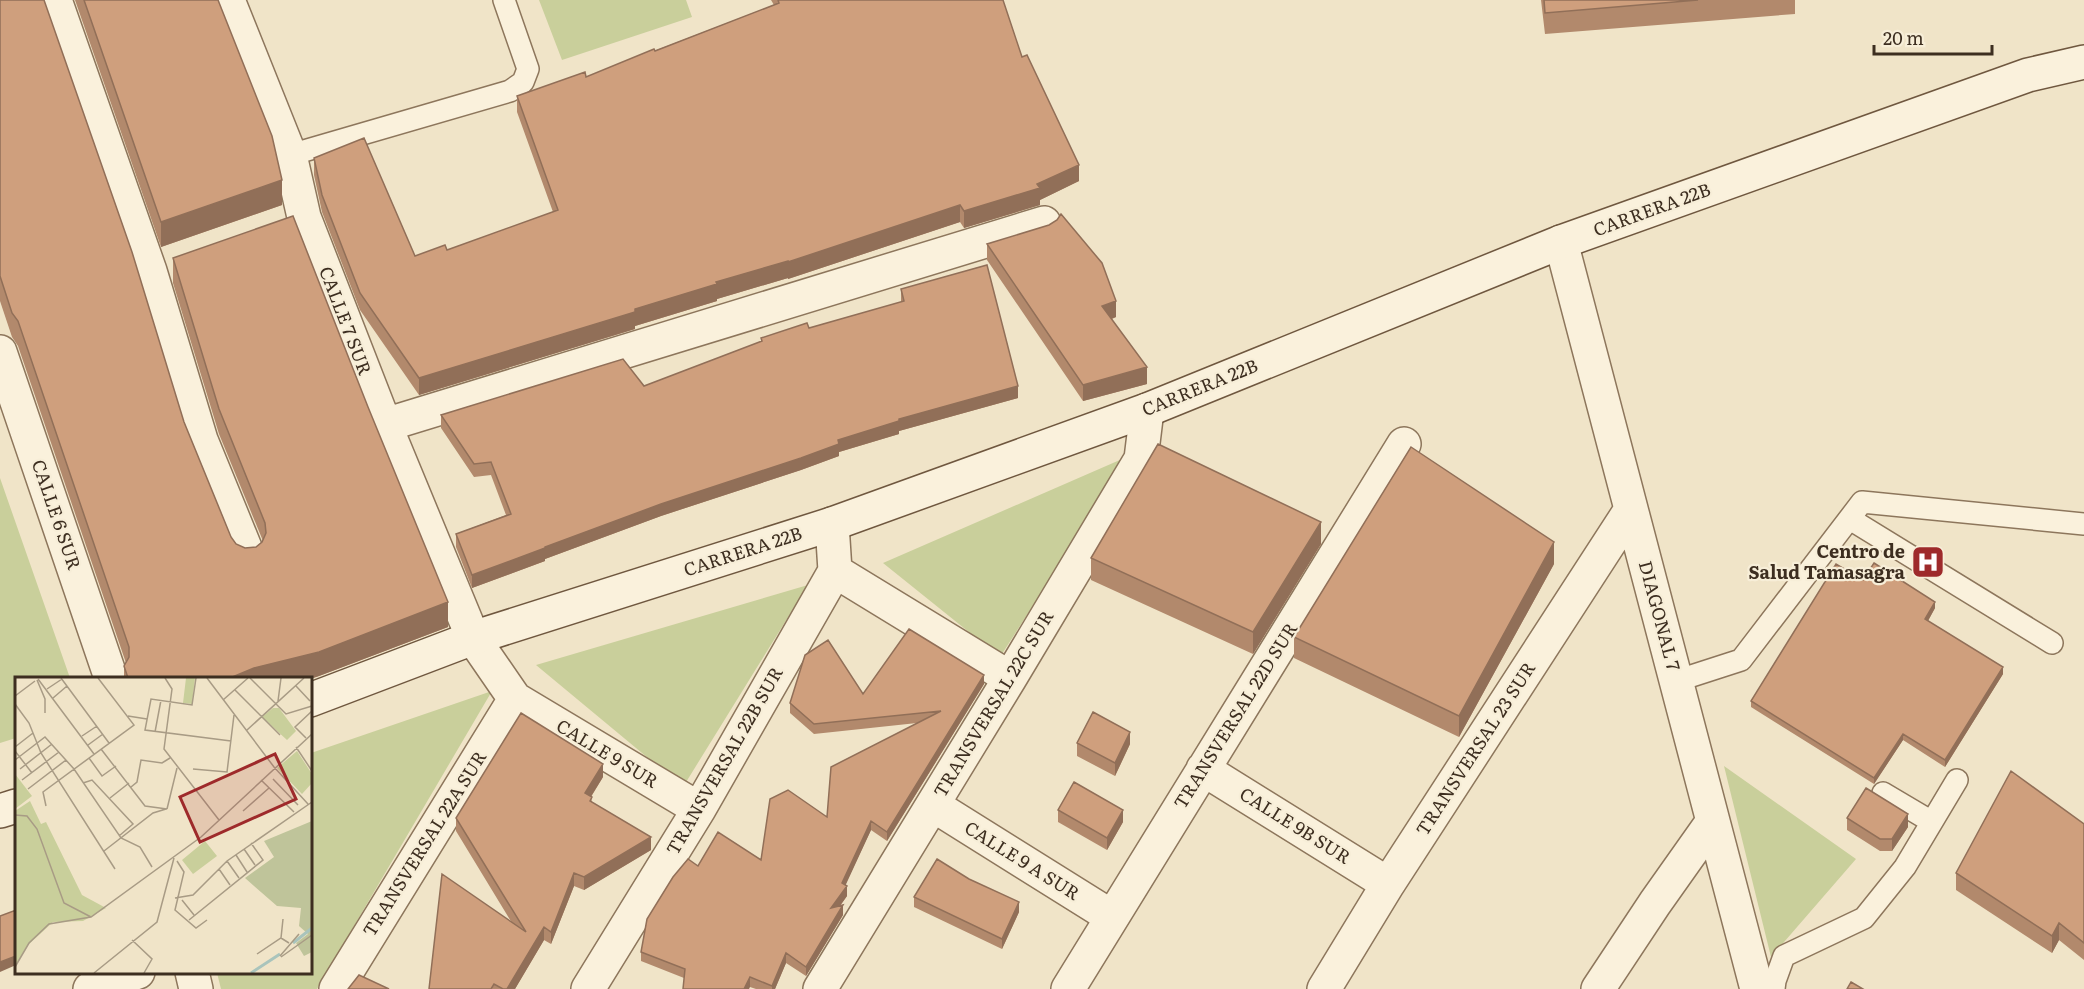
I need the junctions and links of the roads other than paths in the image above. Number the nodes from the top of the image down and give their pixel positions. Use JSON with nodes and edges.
{"nodes":[{"id":1,"x":55,"y":0,"type":"edge"},
{"id":2,"x":228,"y":0,"type":"edge"},
{"id":3,"x":504,"y":0,"type":"edge"},
{"id":4,"x":2084,"y":62,"type":"edge"},
{"id":5,"x":290,"y":154,"type":"junction"},
{"id":6,"x":304,"y":217,"type":"junction"},
{"id":7,"x":1044,"y":223,"type":"dead end"},
{"id":8,"x":271,"y":228,"type":"edge"},
{"id":9,"x":1560,"y":242,"type":"junction"},
{"id":10,"x":0,"y":352,"type":"edge"},
{"id":11,"x":1147,"y":411,"type":"junction"},
{"id":12,"x":386,"y":425,"type":"junction"},
{"id":13,"x":1404,"y":444,"type":"dead end"},
{"id":14,"x":1630,"y":511,"type":"junction"},
{"id":15,"x":1850,"y":519,"type":"junction"},
{"id":16,"x":832,"y":524,"type":"junction"},
{"id":17,"x":2084,"y":524,"type":"edge"},
{"id":18,"x":248,"y":555,"type":"edge"},
{"id":19,"x":835,"y":571,"type":"junction"},
{"id":20,"x":473,"y":639,"type":"junction"},
{"id":21,"x":2052,"y":643,"type":"dead end"},
{"id":22,"x":111,"y":677,"type":"edge"},
{"id":23,"x":1010,"y":678,"type":"junction"},
{"id":24,"x":1676,"y":681,"type":"junction"},
{"id":25,"x":312,"y":699,"type":"edge"},
{"id":26,"x":515,"y":699,"type":"junction"},
{"id":27,"x":1203,"y":769,"type":"junction"},
{"id":28,"x":1957,"y":780,"type":"dead end"},
{"id":29,"x":1883,"y":793,"type":"dead end"},
{"id":30,"x":15,"y":806,"type":"edge"},
{"id":31,"x":933,"y":806,"type":"junction"},
{"id":32,"x":699,"y":809,"type":"junction"},
{"id":33,"x":0,"y":811,"type":"edge"},
{"id":34,"x":1713,"y":821,"type":"junction"},
{"id":35,"x":1932,"y":822,"type":"junction"},
{"id":36,"x":1388,"y":884,"type":"junction"},
{"id":37,"x":1112,"y":917,"type":"junction"},
{"id":38,"x":132,"y":974,"type":"edge"},
{"id":39,"x":192,"y":974,"type":"edge"},
{"id":40,"x":90,"y":989,"type":"edge"},
{"id":41,"x":196,"y":989,"type":"edge"},
{"id":42,"x":336,"y":989,"type":"edge"},
{"id":43,"x":588,"y":989,"type":"edge"},
{"id":44,"x":820,"y":989,"type":"edge"},
{"id":45,"x":1068,"y":989,"type":"edge"},
{"id":46,"x":1324,"y":989,"type":"edge"},
{"id":47,"x":1598,"y":989,"type":"edge"},
{"id":48,"x":1757,"y":989,"type":"edge"},
{"id":49,"x":1774,"y":989,"type":"edge"}],
"edges":[{"from":1,"to":18,"type":"street"},
{"from":2,"to":5,"type":"street","name":"CALLE 7 SUR"},
{"from":3,"to":5,"type":"lane"},
{"from":4,"to":9,"type":"street","name":"CARRERA 22B"},
{"from":5,"to":6,"type":"street","name":"CALLE 7 SUR"},
{"from":6,"to":8,"type":"street"},
{"from":6,"to":12,"type":"street","name":"CALLE 7 SUR"},
{"from":7,"to":12,"type":"street"},
{"from":9,"to":11,"type":"street","name":"CARRERA 22B"},
{"from":9,"to":14,"type":"street","name":"DIAGONAL 7"},
{"from":10,"to":22,"type":"street","name":"CALLE 6 SUR"},
{"from":11,"to":16,"type":"street","name":"CARRERA 22B"},
{"from":11,"to":23,"type":"street","name":"TRANSVERSAL 22C SUR"},
{"from":12,"to":20,"type":"street","name":"CALLE 7 SUR"},
{"from":13,"to":27,"type":"street","name":"TRANSVERSAL 22D SUR"},
{"from":14,"to":24,"type":"street","name":"DIAGONAL 7"},
{"from":14,"to":36,"type":"street","name":"TRANSVERSAL 23 SUR"},
{"from":15,"to":17,"type":"lane"},
{"from":15,"to":21,"type":"lane"},
{"from":15,"to":24,"type":"lane"},
{"from":16,"to":19,"type":"street"},
{"from":16,"to":20,"type":"street","name":"CARRERA 22B"},
{"from":19,"to":23,"type":"street"},
{"from":19,"to":32,"type":"street","name":"TRANSVERSAL 22B SUR"},
{"from":20,"to":25,"type":"street","name":"CARRERA 22B"},
{"from":20,"to":26,"type":"street","name":"CALLE 7 SUR"},
{"from":23,"to":31,"type":"street","name":"TRANSVERSAL 22C SUR"},
{"from":24,"to":34,"type":"street","name":"DIAGONAL 7"},
{"from":26,"to":32,"type":"street","name":"CALLE 9 SUR"},
{"from":26,"to":42,"type":"street","name":"TRANSVERSAL 22A SUR"},
{"from":27,"to":36,"type":"street","name":"CALLE 9B SUR"},
{"from":27,"to":37,"type":"street","name":"TRANSVERSAL 22D SUR"},
{"from":28,"to":35,"type":"lane"},
{"from":29,"to":35,"type":"lane"},
{"from":30,"to":33,"type":"street"},
{"from":31,"to":37,"type":"street","name":"CALLE 9 A SUR"},
{"from":31,"to":44,"type":"street","name":"TRANSVERSAL 22C SUR"},
{"from":32,"to":43,"type":"street","name":"TRANSVERSAL 22B SUR"},
{"from":34,"to":47,"type":"street"},
{"from":34,"to":48,"type":"street","name":"DIAGONAL 7"},
{"from":35,"to":49,"type":"lane"},
{"from":36,"to":46,"type":"street","name":"TRANSVERSAL 23 SUR"},
{"from":37,"to":45,"type":"street","name":"TRANSVERSAL 22D SUR"},
{"from":38,"to":40,"type":"street"},
{"from":39,"to":41,"type":"street"}]}
